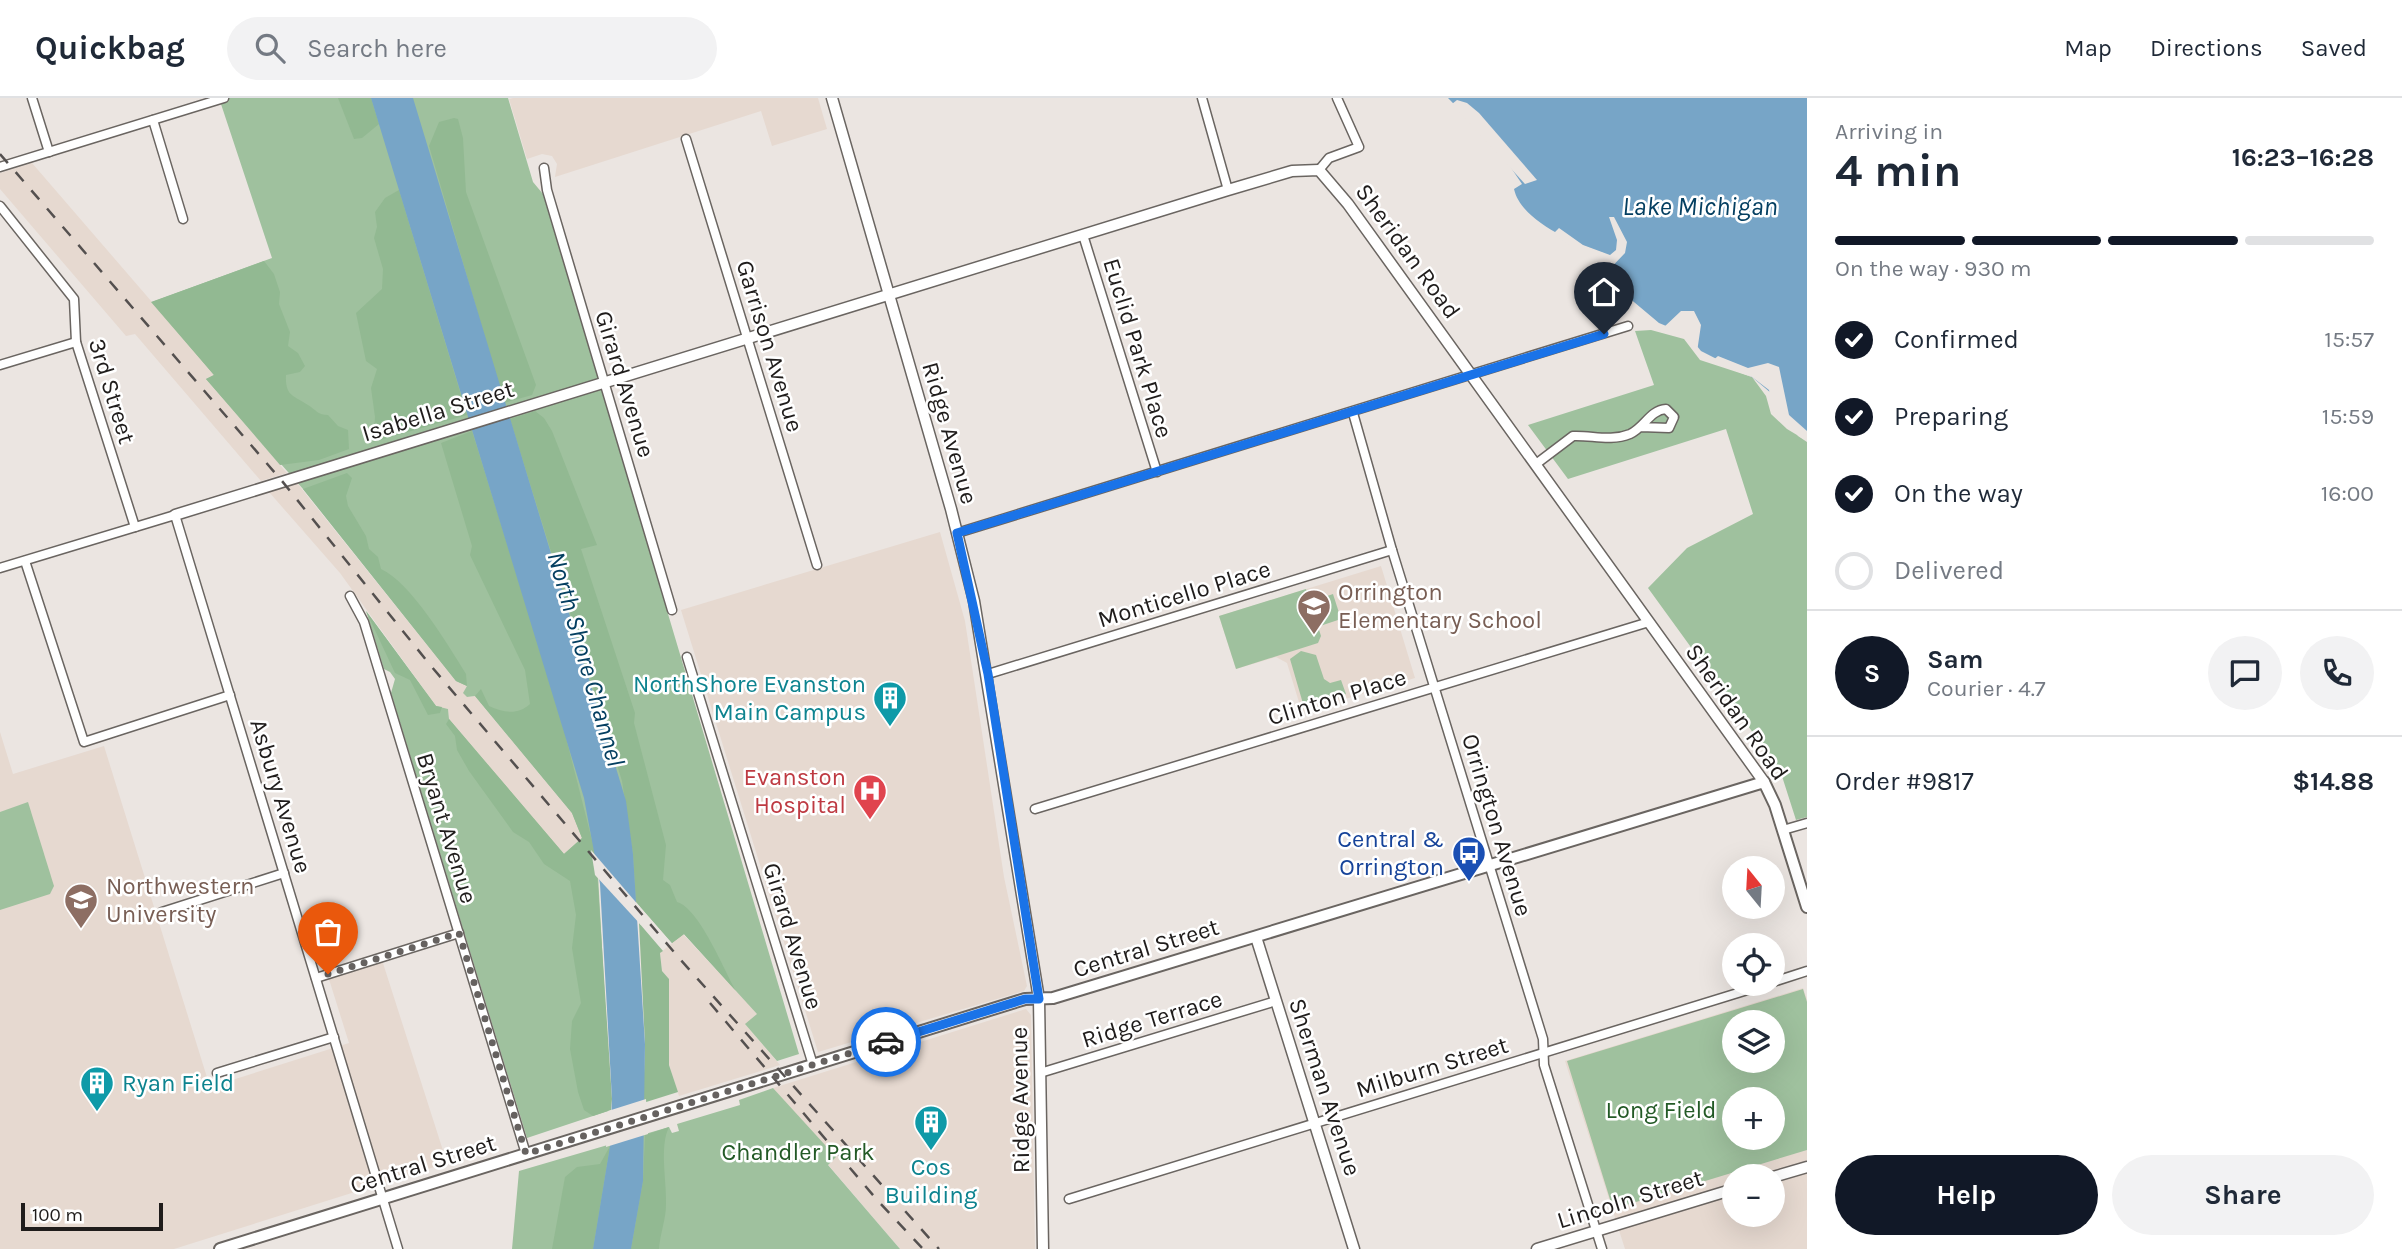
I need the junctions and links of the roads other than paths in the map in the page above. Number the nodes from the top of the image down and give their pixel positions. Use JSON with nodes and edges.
{"nodes":[{"id":1,"x":32,"y":98,"type":"edge"},
{"id":2,"x":224,"y":98,"type":"edge"},
{"id":3,"x":832,"y":98,"type":"edge"},
{"id":4,"x":1202,"y":98,"type":"edge"},
{"id":5,"x":1337,"y":98,"type":"edge"},
{"id":6,"x":205,"y":101,"type":"edge"},
{"id":7,"x":153,"y":120,"type":"junction"},
{"id":8,"x":687,"y":139,"type":"dead end"},
{"id":9,"x":49,"y":152,"type":"junction"},
{"id":10,"x":0,"y":167,"type":"edge"},
{"id":11,"x":544,"y":168,"type":"dead end"},
{"id":12,"x":1319,"y":170,"type":"junction"},
{"id":13,"x":1228,"y":190,"type":"junction"},
{"id":14,"x":0,"y":206,"type":"edge"},
{"id":15,"x":183,"y":219,"type":"dead end"},
{"id":16,"x":1083,"y":235,"type":"junction"},
{"id":17,"x":888,"y":295,"type":"junction"},
{"id":18,"x":1628,"y":326,"type":"dead end"},
{"id":19,"x":747,"y":338,"type":"junction"},
{"id":20,"x":76,"y":342,"type":"junction"},
{"id":21,"x":0,"y":365,"type":"edge"},
{"id":22,"x":1472,"y":376,"type":"junction"},
{"id":23,"x":604,"y":381,"type":"junction"},
{"id":24,"x":1353,"y":413,"type":"junction"},
{"id":25,"x":1641,"y":427,"type":"dead end"},
{"id":26,"x":1536,"y":464,"type":"junction"},
{"id":27,"x":1157,"y":472,"type":"junction"},
{"id":28,"x":175,"y":515,"type":"junction"},
{"id":29,"x":135,"y":527,"type":"junction"},
{"id":30,"x":957,"y":533,"type":"junction"},
{"id":31,"x":1392,"y":550,"type":"junction"},
{"id":32,"x":25,"y":561,"type":"junction"},
{"id":33,"x":817,"y":565,"type":"dead end"},
{"id":34,"x":0,"y":568,"type":"edge"},
{"id":35,"x":350,"y":596,"type":"dead end"},
{"id":36,"x":672,"y":610,"type":"dead end"},
{"id":37,"x":1649,"y":622,"type":"junction"},
{"id":38,"x":687,"y":657,"type":"dead end"},
{"id":39,"x":988,"y":674,"type":"junction"},
{"id":40,"x":1434,"y":688,"type":"junction"},
{"id":41,"x":230,"y":695,"type":"junction"},
{"id":42,"x":1764,"y":782,"type":"junction"},
{"id":43,"x":1035,"y":809,"type":"dead end"},
{"id":44,"x":1807,"y":822,"type":"edge"},
{"id":45,"x":1783,"y":830,"type":"junction"},
{"id":46,"x":1488,"y":866,"type":"junction"},
{"id":47,"x":284,"y":873,"type":"junction"},
{"id":48,"x":1807,"y":907,"type":"edge"},
{"id":49,"x":162,"y":912,"type":"dead end"},
{"id":50,"x":459,"y":933,"type":"junction"},
{"id":51,"x":1255,"y":937,"type":"junction"},
{"id":52,"x":1807,"y":971,"type":"edge"},
{"id":53,"x":316,"y":978,"type":"junction"},
{"id":54,"x":1785,"y":978,"type":"edge"},
{"id":55,"x":1728,"y":996,"type":"edge"},
{"id":56,"x":1039,"y":999,"type":"junction"},
{"id":57,"x":1276,"y":1001,"type":"junction"},
{"id":58,"x":334,"y":1037,"type":"junction"},
{"id":59,"x":1544,"y":1052,"type":"junction"},
{"id":60,"x":813,"y":1065,"type":"junction"},
{"id":61,"x":217,"y":1073,"type":"dead end"},
{"id":62,"x":1040,"y":1073,"type":"junction"},
{"id":63,"x":1314,"y":1123,"type":"junction"},
{"id":64,"x":526,"y":1154,"type":"junction"},
{"id":65,"x":1807,"y":1167,"type":"edge"},
{"id":66,"x":1785,"y":1173,"type":"edge"},
{"id":67,"x":1722,"y":1193,"type":"edge"},
{"id":68,"x":383,"y":1199,"type":"junction"},
{"id":69,"x":1069,"y":1199,"type":"dead end"},
{"id":70,"x":1596,"y":1232,"type":"junction"},
{"id":71,"x":220,"y":1249,"type":"edge"},
{"id":72,"x":398,"y":1249,"type":"edge"},
{"id":73,"x":1043,"y":1249,"type":"edge"},
{"id":74,"x":1354,"y":1249,"type":"edge"},
{"id":75,"x":1537,"y":1249,"type":"edge"},
{"id":76,"x":1602,"y":1249,"type":"edge"}],
"edges":[{"from":1,"to":9,"type":"street"},
{"from":2,"to":6,"type":"street"},
{"from":3,"to":17,"type":"street"},
{"from":4,"to":13,"type":"street"},
{"from":5,"to":12,"type":"street"},
{"from":6,"to":7,"type":"street"},
{"from":7,"to":9,"type":"street"},
{"from":7,"to":15,"type":"street"},
{"from":8,"to":19,"type":"street","name":"Garrison Avenue"},
{"from":9,"to":10,"type":"street"},
{"from":11,"to":23,"type":"street","name":"Girard Avenue"},
{"from":12,"to":13,"type":"street"},
{"from":12,"to":22,"type":"street","name":"Sheridan Road"},
{"from":13,"to":16,"type":"street"},
{"from":14,"to":20,"type":"street","name":"3rd Street"},
{"from":16,"to":17,"type":"street"},
{"from":16,"to":27,"type":"street","name":"Euclid Park Place"},
{"from":17,"to":19,"type":"street","name":"Isabella Street"},
{"from":17,"to":30,"type":"street","name":"Ridge Avenue"},
{"from":18,"to":22,"type":"street"},
{"from":19,"to":23,"type":"street","name":"Isabella Street"},
{"from":19,"to":33,"type":"street","name":"Garrison Avenue"},
{"from":20,"to":21,"type":"street"},
{"from":20,"to":29,"type":"street","name":"3rd Street"},
{"from":22,"to":24,"type":"street"},
{"from":22,"to":26,"type":"street","name":"Sheridan Road"},
{"from":23,"to":28,"type":"street","name":"Isabella Street"},
{"from":23,"to":36,"type":"street","name":"Girard Avenue"},
{"from":24,"to":27,"type":"street"},
{"from":24,"to":31,"type":"street","name":"Orrington Avenue"},
{"from":25,"to":26,"type":"street"},
{"from":26,"to":37,"type":"street","name":"Sheridan Road"},
{"from":27,"to":30,"type":"street"},
{"from":28,"to":29,"type":"street","name":"Isabella Street"},
{"from":28,"to":41,"type":"street","name":"Asbury Avenue"},
{"from":29,"to":32,"type":"street","name":"Isabella Street"},
{"from":30,"to":39,"type":"street","name":"Ridge Avenue"},
{"from":31,"to":39,"type":"street","name":"Monticello Place"},
{"from":31,"to":40,"type":"street","name":"Orrington Avenue"},
{"from":32,"to":34,"type":"street","name":"Isabella Street"},
{"from":32,"to":41,"type":"street"},
{"from":35,"to":50,"type":"street","name":"Bryant Avenue"},
{"from":37,"to":40,"type":"street","name":"Clinton Place"},
{"from":37,"to":42,"type":"street","name":"Sheridan Road"},
{"from":38,"to":60,"type":"street","name":"Girard Avenue"},
{"from":39,"to":56,"type":"street","name":"Ridge Avenue"},
{"from":40,"to":43,"type":"street","name":"Clinton Place"},
{"from":40,"to":46,"type":"street","name":"Orrington Avenue"},
{"from":41,"to":47,"type":"street","name":"Asbury Avenue"},
{"from":42,"to":45,"type":"main road","name":"Sheridan Road"},
{"from":42,"to":46,"type":"main road","name":"Central Street"},
{"from":44,"to":45,"type":"street"},
{"from":45,"to":48,"type":"main road","name":"Sheridan Road"},
{"from":46,"to":51,"type":"main road","name":"Central Street"},
{"from":46,"to":59,"type":"street","name":"Orrington Avenue"},
{"from":47,"to":49,"type":"street"},
{"from":47,"to":53,"type":"street","name":"Asbury Avenue"},
{"from":50,"to":53,"type":"street"},
{"from":50,"to":64,"type":"street","name":"Bryant Avenue"},
{"from":51,"to":56,"type":"main road","name":"Central Street"},
{"from":51,"to":57,"type":"street","name":"Sherman Avenue"},
{"from":52,"to":54,"type":"street"},
{"from":53,"to":58,"type":"street","name":"Asbury Avenue"},
{"from":55,"to":59,"type":"street","name":"Milburn Street"},
{"from":56,"to":60,"type":"main road","name":"Central Street"},
{"from":56,"to":62,"type":"street","name":"Ridge Avenue"},
{"from":57,"to":62,"type":"street","name":"Ridge Terrace"},
{"from":57,"to":63,"type":"street","name":"Sherman Avenue"},
{"from":58,"to":61,"type":"street"},
{"from":58,"to":68,"type":"street","name":"Asbury Avenue"},
{"from":59,"to":63,"type":"street","name":"Milburn Street"},
{"from":59,"to":70,"type":"street","name":"Orrington Avenue"},
{"from":60,"to":64,"type":"main road","name":"Central Street"},
{"from":62,"to":73,"type":"street","name":"Ridge Avenue"},
{"from":63,"to":69,"type":"street","name":"Milburn Street"},
{"from":63,"to":74,"type":"street","name":"Sherman Avenue"},
{"from":64,"to":68,"type":"main road","name":"Central Street"},
{"from":65,"to":66,"type":"street"},
{"from":67,"to":70,"type":"street","name":"Lincoln Street"},
{"from":68,"to":71,"type":"main road","name":"Central Street"},
{"from":68,"to":72,"type":"street","name":"Asbury Avenue"},
{"from":70,"to":75,"type":"street","name":"Lincoln Street"},
{"from":70,"to":76,"type":"street","name":"Orrington Avenue"}]}
